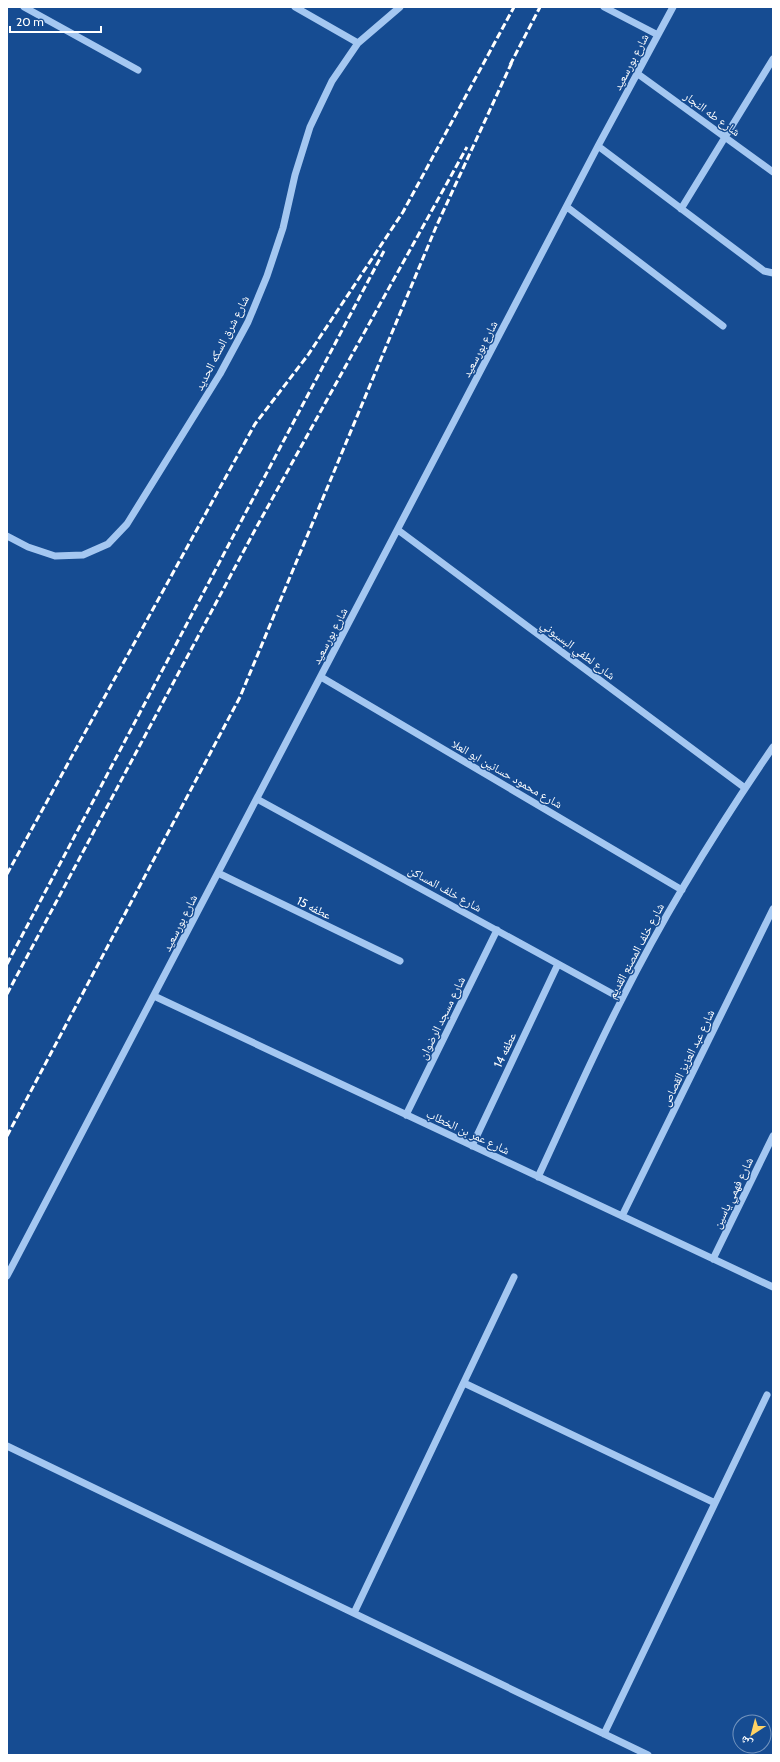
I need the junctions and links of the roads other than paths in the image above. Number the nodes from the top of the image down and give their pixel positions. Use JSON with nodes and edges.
{"nodes":[{"id":1,"x":24,"y":7,"type":"edge"},
{"id":2,"x":295,"y":7,"type":"edge"},
{"id":3,"x":400,"y":7,"type":"edge"},
{"id":4,"x":604,"y":7,"type":"edge"},
{"id":5,"x":673,"y":7,"type":"edge"},
{"id":6,"x":658,"y":35,"type":"junction"},
{"id":7,"x":358,"y":43,"type":"junction"},
{"id":8,"x":773,"y":59,"type":"edge"},
{"id":9,"x":138,"y":70,"type":"dead end"},
{"id":10,"x":638,"y":74,"type":"junction"},
{"id":11,"x":725,"y":137,"type":"junction"},
{"id":12,"x":598,"y":146,"type":"junction"},
{"id":13,"x":773,"y":172,"type":"edge"},
{"id":14,"x":567,"y":206,"type":"junction"},
{"id":15,"x":681,"y":209,"type":"junction"},
{"id":16,"x":773,"y":273,"type":"edge"},
{"id":17,"x":723,"y":326,"type":"dead end"},
{"id":18,"x":398,"y":530,"type":"junction"},
{"id":19,"x":7,"y":536,"type":"edge"},
{"id":20,"x":321,"y":677,"type":"junction"},
{"id":21,"x":773,"y":747,"type":"edge"},
{"id":22,"x":744,"y":788,"type":"junction"},
{"id":23,"x":257,"y":799,"type":"junction"},
{"id":24,"x":218,"y":874,"type":"junction"},
{"id":25,"x":682,"y":890,"type":"junction"},
{"id":26,"x":773,"y":909,"type":"edge"},
{"id":27,"x":497,"y":930,"type":"junction"},
{"id":28,"x":400,"y":961,"type":"dead end"},
{"id":29,"x":558,"y":964,"type":"junction"},
{"id":30,"x":154,"y":996,"type":"junction"},
{"id":31,"x":622,"y":999,"type":"junction"},
{"id":32,"x":406,"y":1115,"type":"junction"},
{"id":33,"x":773,"y":1136,"type":"edge"},
{"id":34,"x":472,"y":1146,"type":"junction"},
{"id":35,"x":538,"y":1177,"type":"junction"},
{"id":36,"x":622,"y":1216,"type":"junction"},
{"id":37,"x":713,"y":1259,"type":"junction"},
{"id":38,"x":7,"y":1276,"type":"edge"},
{"id":39,"x":514,"y":1277,"type":"dead end"},
{"id":40,"x":773,"y":1287,"type":"edge"},
{"id":41,"x":464,"y":1383,"type":"junction"},
{"id":42,"x":767,"y":1395,"type":"dead end"},
{"id":43,"x":7,"y":1446,"type":"edge"},
{"id":44,"x":715,"y":1503,"type":"junction"},
{"id":45,"x":354,"y":1613,"type":"junction"},
{"id":46,"x":604,"y":1734,"type":"junction"},
{"id":47,"x":648,"y":1755,"type":"edge"}],
"edges":[{"from":1,"to":9,"type":"street"},
{"from":2,"to":7,"type":"street"},
{"from":3,"to":7,"type":"street","name":"شارع شرق السكه الحديد"},
{"from":4,"to":6,"type":"street"},
{"from":5,"to":6,"type":"street","name":"شارع بورسعيد"},
{"from":6,"to":10,"type":"street","name":"شارع بورسعيد"},
{"from":7,"to":19,"type":"street","name":"شارع شرق السكه الحديد"},
{"from":8,"to":11,"type":"street"},
{"from":10,"to":11,"type":"street","name":"شارع طه النجار"},
{"from":10,"to":12,"type":"street","name":"شارع بورسعيد"},
{"from":11,"to":13,"type":"street","name":"شارع طه النجار"},
{"from":11,"to":15,"type":"street"},
{"from":12,"to":14,"type":"street","name":"شارع بورسعيد"},
{"from":12,"to":15,"type":"street"},
{"from":14,"to":17,"type":"street"},
{"from":14,"to":18,"type":"street","name":"شارع بورسعيد"},
{"from":15,"to":16,"type":"street"},
{"from":18,"to":20,"type":"street","name":"شارع بورسعيد"},
{"from":18,"to":22,"type":"street","name":"شارع لطفي البسيوني"},
{"from":20,"to":23,"type":"street","name":"شارع بورسعيد"},
{"from":20,"to":25,"type":"street","name":"شارع محمود حسانين ابو العلا"},
{"from":21,"to":22,"type":"street","name":"شارع خلف المصنع القديم"},
{"from":22,"to":25,"type":"street","name":"شارع خلف المصنع القديم"},
{"from":23,"to":24,"type":"street","name":"شارع بورسعيد"},
{"from":23,"to":27,"type":"street","name":"شارع خلف المساكن"},
{"from":24,"to":28,"type":"street","name":"عطفه 15"},
{"from":24,"to":30,"type":"street","name":"شارع بورسعيد"},
{"from":25,"to":31,"type":"street","name":"شارع خلف المصنع القديم"},
{"from":26,"to":36,"type":"street","name":"شارع عبد العزيز القصاص"},
{"from":27,"to":29,"type":"street","name":"شارع خلف المساكن"},
{"from":27,"to":32,"type":"street","name":"شارع مسجد الرضوان"},
{"from":29,"to":31,"type":"street","name":"شارع خلف المساكن"},
{"from":29,"to":34,"type":"street","name":"عطفه 14"},
{"from":30,"to":32,"type":"street","name":"شارع عمر بن الخطاب"},
{"from":30,"to":38,"type":"street","name":"شارع بورسعيد"},
{"from":31,"to":35,"type":"street","name":"شارع خلف المصنع القديم"},
{"from":32,"to":34,"type":"street","name":"شارع عمر بن الخطاب"},
{"from":33,"to":37,"type":"street","name":"شارع فهمي ياسين"},
{"from":34,"to":35,"type":"street","name":"شارع عمر بن الخطاب"},
{"from":35,"to":36,"type":"street","name":"شارع عمر بن الخطاب"},
{"from":36,"to":37,"type":"street","name":"شارع عمر بن الخطاب"},
{"from":37,"to":40,"type":"street","name":"شارع عمر بن الخطاب"},
{"from":39,"to":41,"type":"street"},
{"from":41,"to":44,"type":"street"},
{"from":41,"to":45,"type":"street"},
{"from":42,"to":44,"type":"street"},
{"from":43,"to":45,"type":"street"},
{"from":44,"to":46,"type":"street"},
{"from":45,"to":46,"type":"street"},
{"from":46,"to":47,"type":"street"}]}
